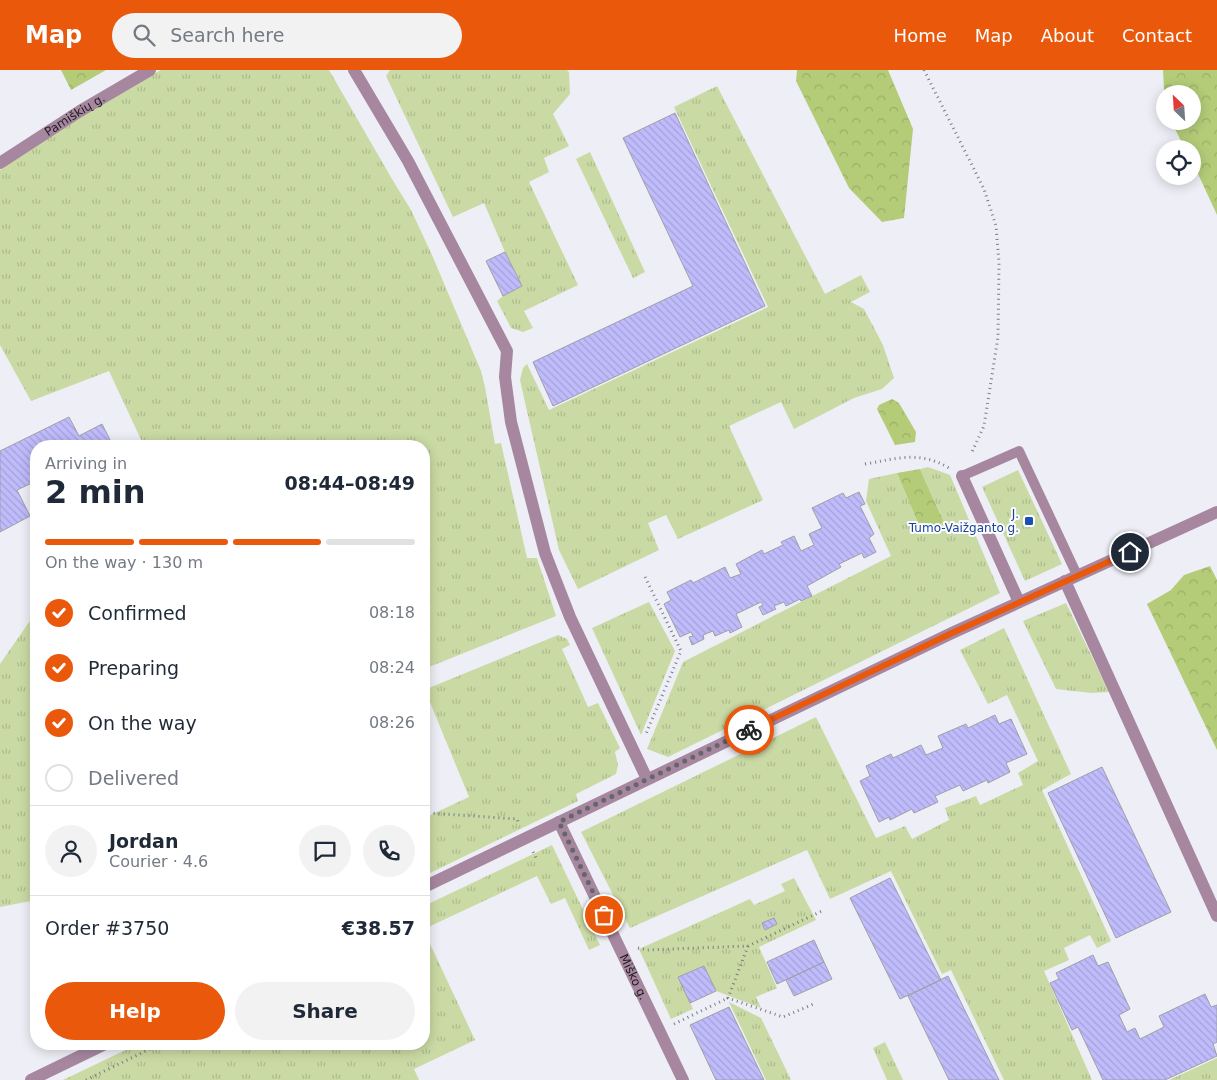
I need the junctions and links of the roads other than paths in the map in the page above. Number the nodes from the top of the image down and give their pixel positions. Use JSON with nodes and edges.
{"nodes":[{"id":1,"x":150,"y":70,"type":"edge"},
{"id":2,"x":354,"y":70,"type":"edge"},
{"id":3,"x":0,"y":163,"type":"edge"},
{"id":4,"x":962,"y":476,"type":"joint"},
{"id":5,"x":1217,"y":512,"type":"edge"},
{"id":6,"x":1071,"y":578,"type":"junction"},
{"id":7,"x":1019,"y":602,"type":"junction"},
{"id":8,"x":647,"y":778,"type":"junction"},
{"id":9,"x":559,"y":822,"type":"junction"},
{"id":10,"x":430,"y":884,"type":"edge"},
{"id":11,"x":1217,"y":916,"type":"edge"},
{"id":12,"x":93,"y":1050,"type":"edge"},
{"id":13,"x":31,"y":1080,"type":"edge"},
{"id":14,"x":683,"y":1080,"type":"edge"}],
"edges":[{"from":1,"to":3,"type":"street","name":"Pamiškių g."},
{"from":2,"to":8,"type":"street"},
{"from":4,"to":6,"type":"lane"},
{"from":4,"to":7,"type":"street"},
{"from":5,"to":6,"type":"street"},
{"from":6,"to":7,"type":"street"},
{"from":6,"to":11,"type":"street"},
{"from":7,"to":8,"type":"street"},
{"from":8,"to":9,"type":"street"},
{"from":9,"to":10,"type":"street"},
{"from":9,"to":14,"type":"street","name":"Miško g."},
{"from":12,"to":13,"type":"street"}]}
